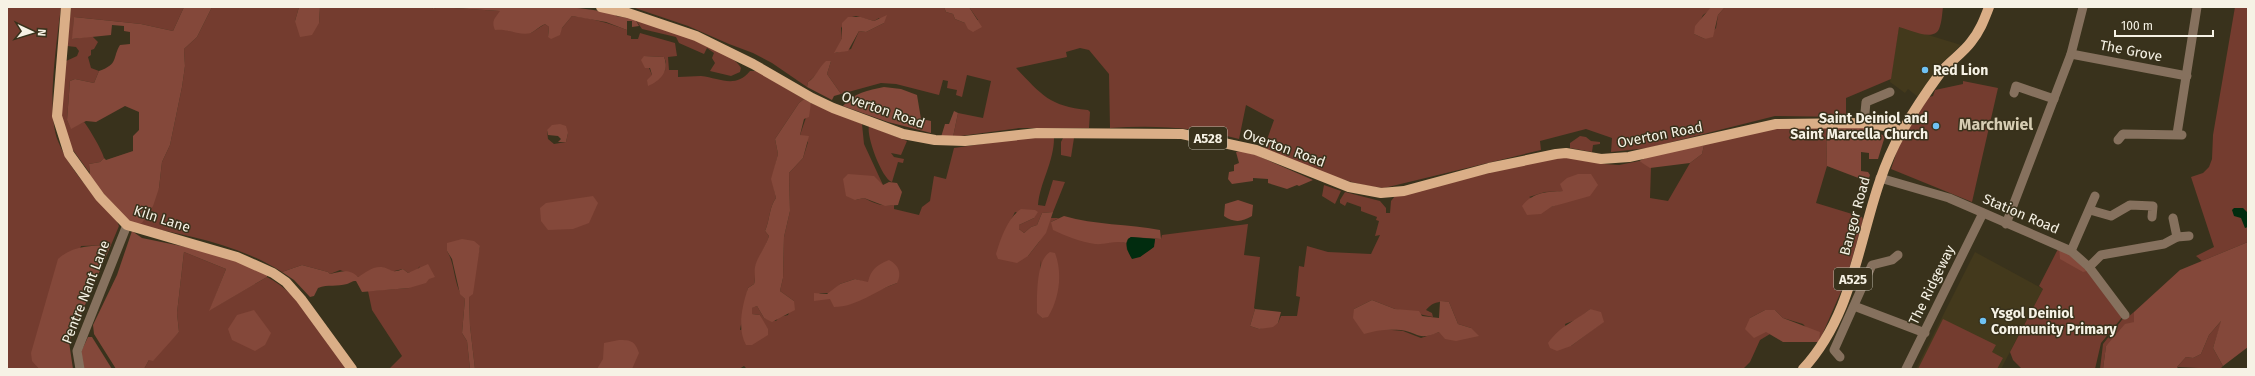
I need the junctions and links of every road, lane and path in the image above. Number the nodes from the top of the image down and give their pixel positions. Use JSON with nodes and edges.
{"nodes":[{"id":1,"x":66,"y":7,"type":"edge"},
{"id":2,"x":601,"y":7,"type":"edge"},
{"id":3,"x":1989,"y":7,"type":"edge"},
{"id":4,"x":2083,"y":7,"type":"edge"},
{"id":5,"x":2197,"y":7,"type":"edge"},
{"id":6,"x":2071,"y":54,"type":"junction"},
{"id":7,"x":2187,"y":76,"type":"junction"},
{"id":8,"x":1890,"y":92,"type":"dead end"},
{"id":9,"x":2014,"y":93,"type":"dead end"},
{"id":10,"x":2054,"y":99,"type":"junction"},
{"id":11,"x":1864,"y":123,"type":"junction"},
{"id":12,"x":1901,"y":132,"type":"junction"},
{"id":13,"x":2121,"y":134,"type":"dead end"},
{"id":14,"x":1880,"y":178,"type":"junction"},
{"id":15,"x":2095,"y":196,"type":"dead end"},
{"id":16,"x":2090,"y":210,"type":"junction"},
{"id":17,"x":1983,"y":213,"type":"junction"},
{"id":18,"x":2152,"y":217,"type":"dead end"},
{"id":19,"x":2173,"y":218,"type":"dead end"},
{"id":20,"x":2006,"y":224,"type":"junction"},
{"id":21,"x":126,"y":225,"type":"junction"},
{"id":22,"x":2189,"y":236,"type":"dead end"},
{"id":23,"x":2177,"y":237,"type":"junction"},
{"id":24,"x":2071,"y":251,"type":"junction"},
{"id":25,"x":1898,"y":255,"type":"dead end"},
{"id":26,"x":2089,"y":267,"type":"junction"},
{"id":27,"x":1854,"y":306,"type":"junction"},
{"id":28,"x":2125,"y":315,"type":"dead end"},
{"id":29,"x":1925,"y":332,"type":"junction"},
{"id":30,"x":1835,"y":353,"type":"dead end"},
{"id":31,"x":80,"y":369,"type":"edge"},
{"id":32,"x":352,"y":369,"type":"edge"},
{"id":33,"x":1804,"y":369,"type":"edge"},
{"id":34,"x":1906,"y":369,"type":"edge"}],
"edges":[{"from":1,"to":21,"type":"main road","name":"Kiln Lane"},
{"from":2,"to":11,"type":"main road","name":"Overton Road","number":"A528"},
{"from":3,"to":12,"type":"main road","number":"A525"},
{"from":4,"to":6,"type":"street"},
{"from":5,"to":7,"type":"street"},
{"from":6,"to":7,"type":"street","name":"The Grove"},
{"from":6,"to":10,"type":"street"},
{"from":7,"to":13,"type":"street"},
{"from":8,"to":11,"type":"street"},
{"from":9,"to":10,"type":"street"},
{"from":10,"to":20,"type":"street"},
{"from":11,"to":12,"type":"main road","name":"Overton Road","number":"A528"},
{"from":12,"to":14,"type":"main road","name":"Bangor Road","number":"A525"},
{"from":14,"to":17,"type":"street","name":"Station Road"},
{"from":14,"to":33,"type":"main road","name":"Bangor Road","number":"A525"},
{"from":15,"to":16,"type":"street"},
{"from":16,"to":18,"type":"street"},
{"from":16,"to":24,"type":"street"},
{"from":17,"to":20,"type":"street","name":"Station Road"},
{"from":17,"to":29,"type":"street","name":"The Ridgeway"},
{"from":19,"to":23,"type":"street"},
{"from":20,"to":24,"type":"street","name":"Station Road"},
{"from":21,"to":31,"type":"street","name":"Pentre Nant Lane"},
{"from":21,"to":32,"type":"main road","name":"Kiln Lane"},
{"from":22,"to":23,"type":"street"},
{"from":23,"to":26,"type":"street"},
{"from":24,"to":26,"type":"street","name":"Station Road"},
{"from":25,"to":27,"type":"street"},
{"from":26,"to":28,"type":"street","name":"Station Road"},
{"from":27,"to":29,"type":"street"},
{"from":27,"to":30,"type":"street"},
{"from":29,"to":34,"type":"street","name":"The Ridgeway"}]}
